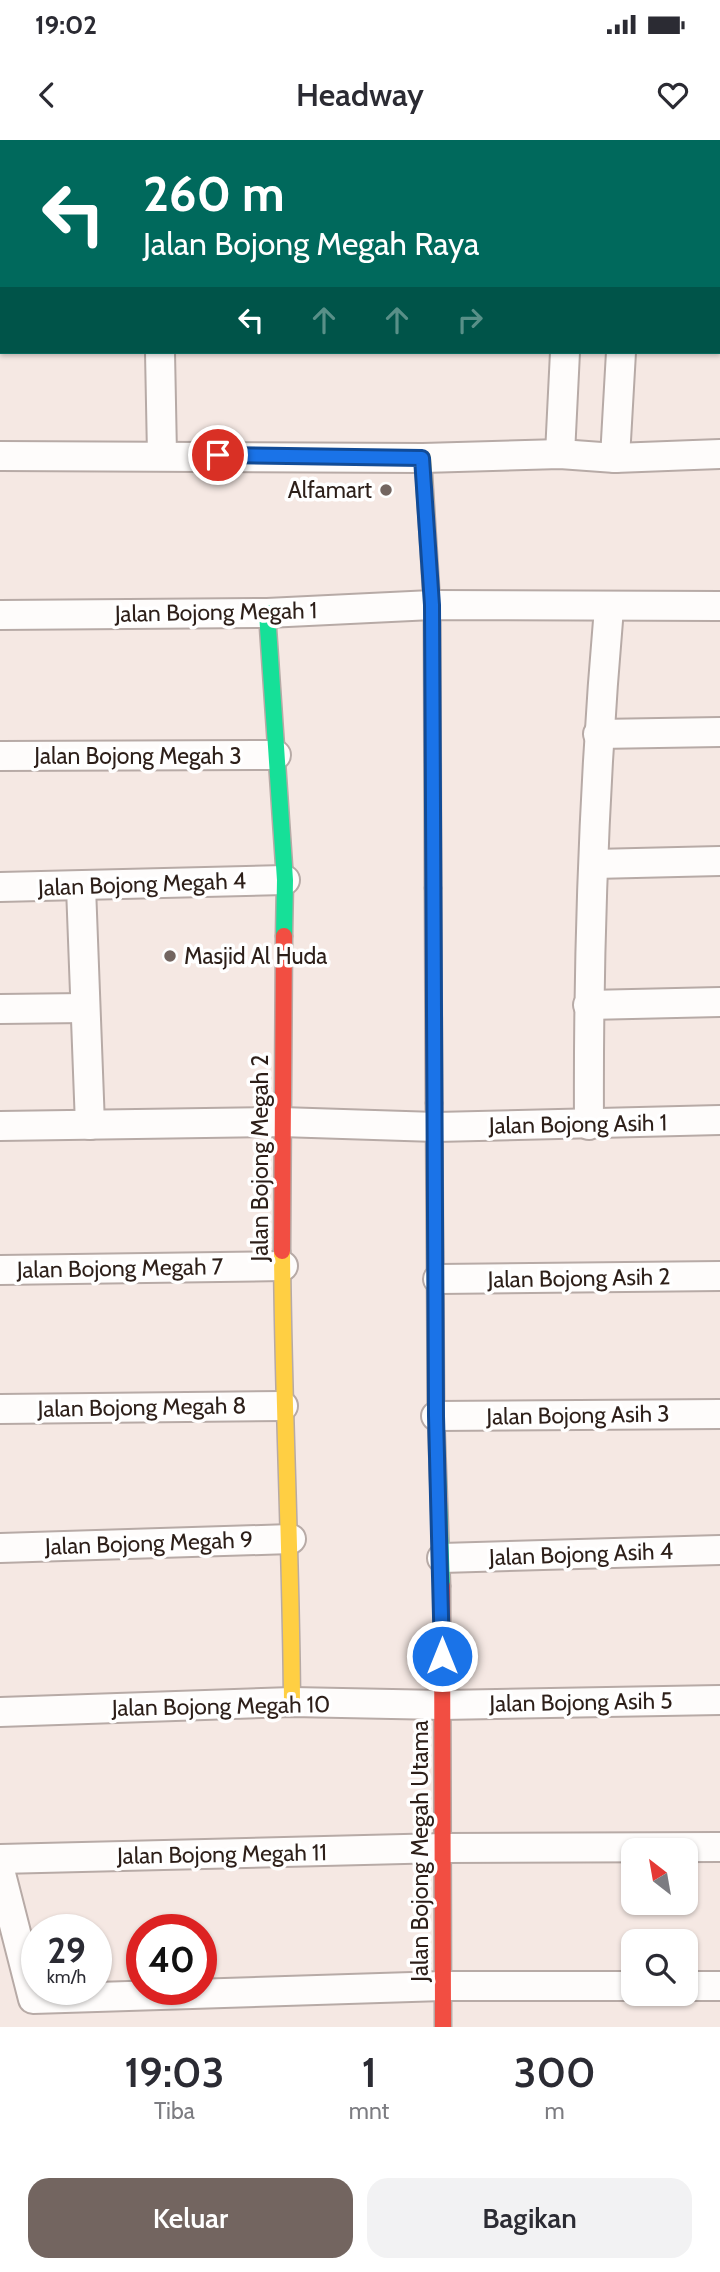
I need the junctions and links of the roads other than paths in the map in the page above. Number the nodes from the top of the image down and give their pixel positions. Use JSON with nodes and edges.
{"nodes":[{"id":1,"x":160,"y":354,"type":"edge"},
{"id":2,"x":565,"y":354,"type":"edge"},
{"id":3,"x":621,"y":354,"type":"edge"},
{"id":4,"x":560,"y":454,"type":"junction"},
{"id":5,"x":720,"y":454,"type":"edge"},
{"id":6,"x":162,"y":455,"type":"junction"},
{"id":7,"x":0,"y":456,"type":"edge"},
{"id":8,"x":422,"y":458,"type":"junction"},
{"id":9,"x":615,"y":458,"type":"junction"},
{"id":10,"x":432,"y":605,"type":"junction"},
{"id":11,"x":720,"y":606,"type":"edge"},
{"id":12,"x":609,"y":608,"type":"junction"},
{"id":13,"x":267,"y":613,"type":"junction"},
{"id":14,"x":0,"y":615,"type":"edge"},
{"id":15,"x":720,"y":732,"type":"edge"},
{"id":16,"x":598,"y":734,"type":"junction"},
{"id":17,"x":276,"y":755,"type":"junction"},
{"id":18,"x":0,"y":756,"type":"edge"},
{"id":19,"x":720,"y":861,"type":"edge"},
{"id":20,"x":594,"y":863,"type":"junction"},
{"id":21,"x":285,"y":880,"type":"junction"},
{"id":22,"x":0,"y":887,"type":"edge"},
{"id":23,"x":81,"y":887,"type":"junction"},
{"id":24,"x":720,"y":1002,"type":"edge"},
{"id":25,"x":588,"y":1005,"type":"junction"},
{"id":26,"x":85,"y":1008,"type":"junction"},
{"id":27,"x":0,"y":1009,"type":"edge"},
{"id":28,"x":720,"y":1120,"type":"edge"},
{"id":29,"x":281,"y":1122,"type":"junction"},
{"id":30,"x":90,"y":1125,"type":"junction"},
{"id":31,"x":589,"y":1125,"type":"junction"},
{"id":32,"x":0,"y":1126,"type":"edge"},
{"id":33,"x":436,"y":1127,"type":"junction"},
{"id":34,"x":283,"y":1266,"type":"junction"},
{"id":35,"x":0,"y":1270,"type":"edge"},
{"id":36,"x":720,"y":1276,"type":"edge"},
{"id":37,"x":438,"y":1279,"type":"junction"},
{"id":38,"x":283,"y":1406,"type":"junction"},
{"id":39,"x":0,"y":1409,"type":"edge"},
{"id":40,"x":720,"y":1414,"type":"edge"},
{"id":41,"x":436,"y":1416,"type":"junction"},
{"id":42,"x":291,"y":1539,"type":"junction"},
{"id":43,"x":3,"y":1548,"type":"edge"},
{"id":44,"x":720,"y":1550,"type":"edge"},
{"id":45,"x":442,"y":1558,"type":"junction"},
{"id":46,"x":720,"y":1700,"type":"edge"},
{"id":47,"x":292,"y":1702,"type":"junction"},
{"id":48,"x":443,"y":1705,"type":"junction"},
{"id":49,"x":0,"y":1712,"type":"edge"},
{"id":50,"x":720,"y":1847,"type":"edge"},
{"id":51,"x":443,"y":1848,"type":"junction"},
{"id":52,"x":0,"y":1859,"type":"edge"},
{"id":53,"x":0,"y":1870,"type":"edge"},
{"id":54,"x":443,"y":1986,"type":"junction"},
{"id":55,"x":621,"y":1986,"type":"edge"},
{"id":56,"x":698,"y":1986,"type":"edge"},
{"id":57,"x":720,"y":1986,"type":"edge"},
{"id":58,"x":443,"y":2027,"type":"edge"}],
"edges":[{"from":1,"to":6,"type":"street"},
{"from":2,"to":4,"type":"street"},
{"from":3,"to":9,"type":"street"},
{"from":4,"to":8,"type":"street"},
{"from":4,"to":9,"type":"street"},
{"from":5,"to":9,"type":"street"},
{"from":6,"to":7,"type":"street"},
{"from":6,"to":8,"type":"street"},
{"from":8,"to":10,"type":"street","name":"Jalan Bojong Megah Utama"},
{"from":10,"to":12,"type":"street","name":"Jalan Bojong Megah 1"},
{"from":10,"to":13,"type":"street","name":"Jalan Bojong Megah 1"},
{"from":10,"to":33,"type":"street","name":"Jalan Bojong Megah Utama"},
{"from":11,"to":12,"type":"street","name":"Jalan Bojong Megah 1"},
{"from":12,"to":16,"type":"street"},
{"from":13,"to":14,"type":"street","name":"Jalan Bojong Megah 1"},
{"from":13,"to":17,"type":"street","name":"Jalan Bojong Megah 2"},
{"from":15,"to":16,"type":"street"},
{"from":16,"to":20,"type":"street"},
{"from":17,"to":18,"type":"street","name":"Jalan Bojong Megah 3"},
{"from":17,"to":21,"type":"street","name":"Jalan Bojong Megah 2"},
{"from":19,"to":20,"type":"street"},
{"from":20,"to":25,"type":"street"},
{"from":21,"to":23,"type":"street","name":"Jalan Bojong Megah 4"},
{"from":21,"to":29,"type":"street","name":"Jalan Bojong Megah 2"},
{"from":22,"to":23,"type":"street","name":"Jalan Bojong Megah 4"},
{"from":23,"to":26,"type":"street"},
{"from":24,"to":25,"type":"street"},
{"from":25,"to":31,"type":"street"},
{"from":26,"to":27,"type":"street"},
{"from":26,"to":30,"type":"street"},
{"from":28,"to":31,"type":"street","name":"Jalan Bojong Asih 1"},
{"from":29,"to":30,"type":"street"},
{"from":29,"to":33,"type":"street"},
{"from":29,"to":34,"type":"street","name":"Jalan Bojong Megah 2"},
{"from":30,"to":32,"type":"street"},
{"from":31,"to":33,"type":"street","name":"Jalan Bojong Asih 1"},
{"from":33,"to":37,"type":"street","name":"Jalan Bojong Megah Utama"},
{"from":34,"to":35,"type":"street","name":"Jalan Bojong Megah 7"},
{"from":34,"to":38,"type":"street","name":"Jalan Bojong Megah 2"},
{"from":36,"to":37,"type":"street","name":"Jalan Bojong Asih 2"},
{"from":37,"to":41,"type":"street","name":"Jalan Bojong Megah Utama"},
{"from":38,"to":39,"type":"street","name":"Jalan Bojong Megah 8"},
{"from":38,"to":42,"type":"street","name":"Jalan Bojong Megah 2"},
{"from":40,"to":41,"type":"street","name":"Jalan Bojong Asih 3"},
{"from":41,"to":45,"type":"street","name":"Jalan Bojong Megah Utama"},
{"from":42,"to":43,"type":"street","name":"Jalan Bojong Megah 9"},
{"from":42,"to":47,"type":"street","name":"Jalan Bojong Megah 2"},
{"from":44,"to":45,"type":"street","name":"Jalan Bojong Asih 4"},
{"from":45,"to":48,"type":"street","name":"Jalan Bojong Megah Utama"},
{"from":46,"to":48,"type":"street","name":"Jalan Bojong Asih 5"},
{"from":47,"to":48,"type":"street","name":"Jalan Bojong Megah 10"},
{"from":47,"to":49,"type":"street","name":"Jalan Bojong Megah 10"},
{"from":48,"to":51,"type":"street","name":"Jalan Bojong Megah Utama"},
{"from":50,"to":51,"type":"street","name":"Jalan Bojong Megah 11"},
{"from":51,"to":52,"type":"street","name":"Jalan Bojong Megah 11"},
{"from":51,"to":54,"type":"street","name":"Jalan Bojong Megah Utama"},
{"from":53,"to":54,"type":"street"},
{"from":54,"to":55,"type":"street"},
{"from":54,"to":58,"type":"street","name":"Jalan Bojong Megah Utama"},
{"from":56,"to":57,"type":"street"}]}
